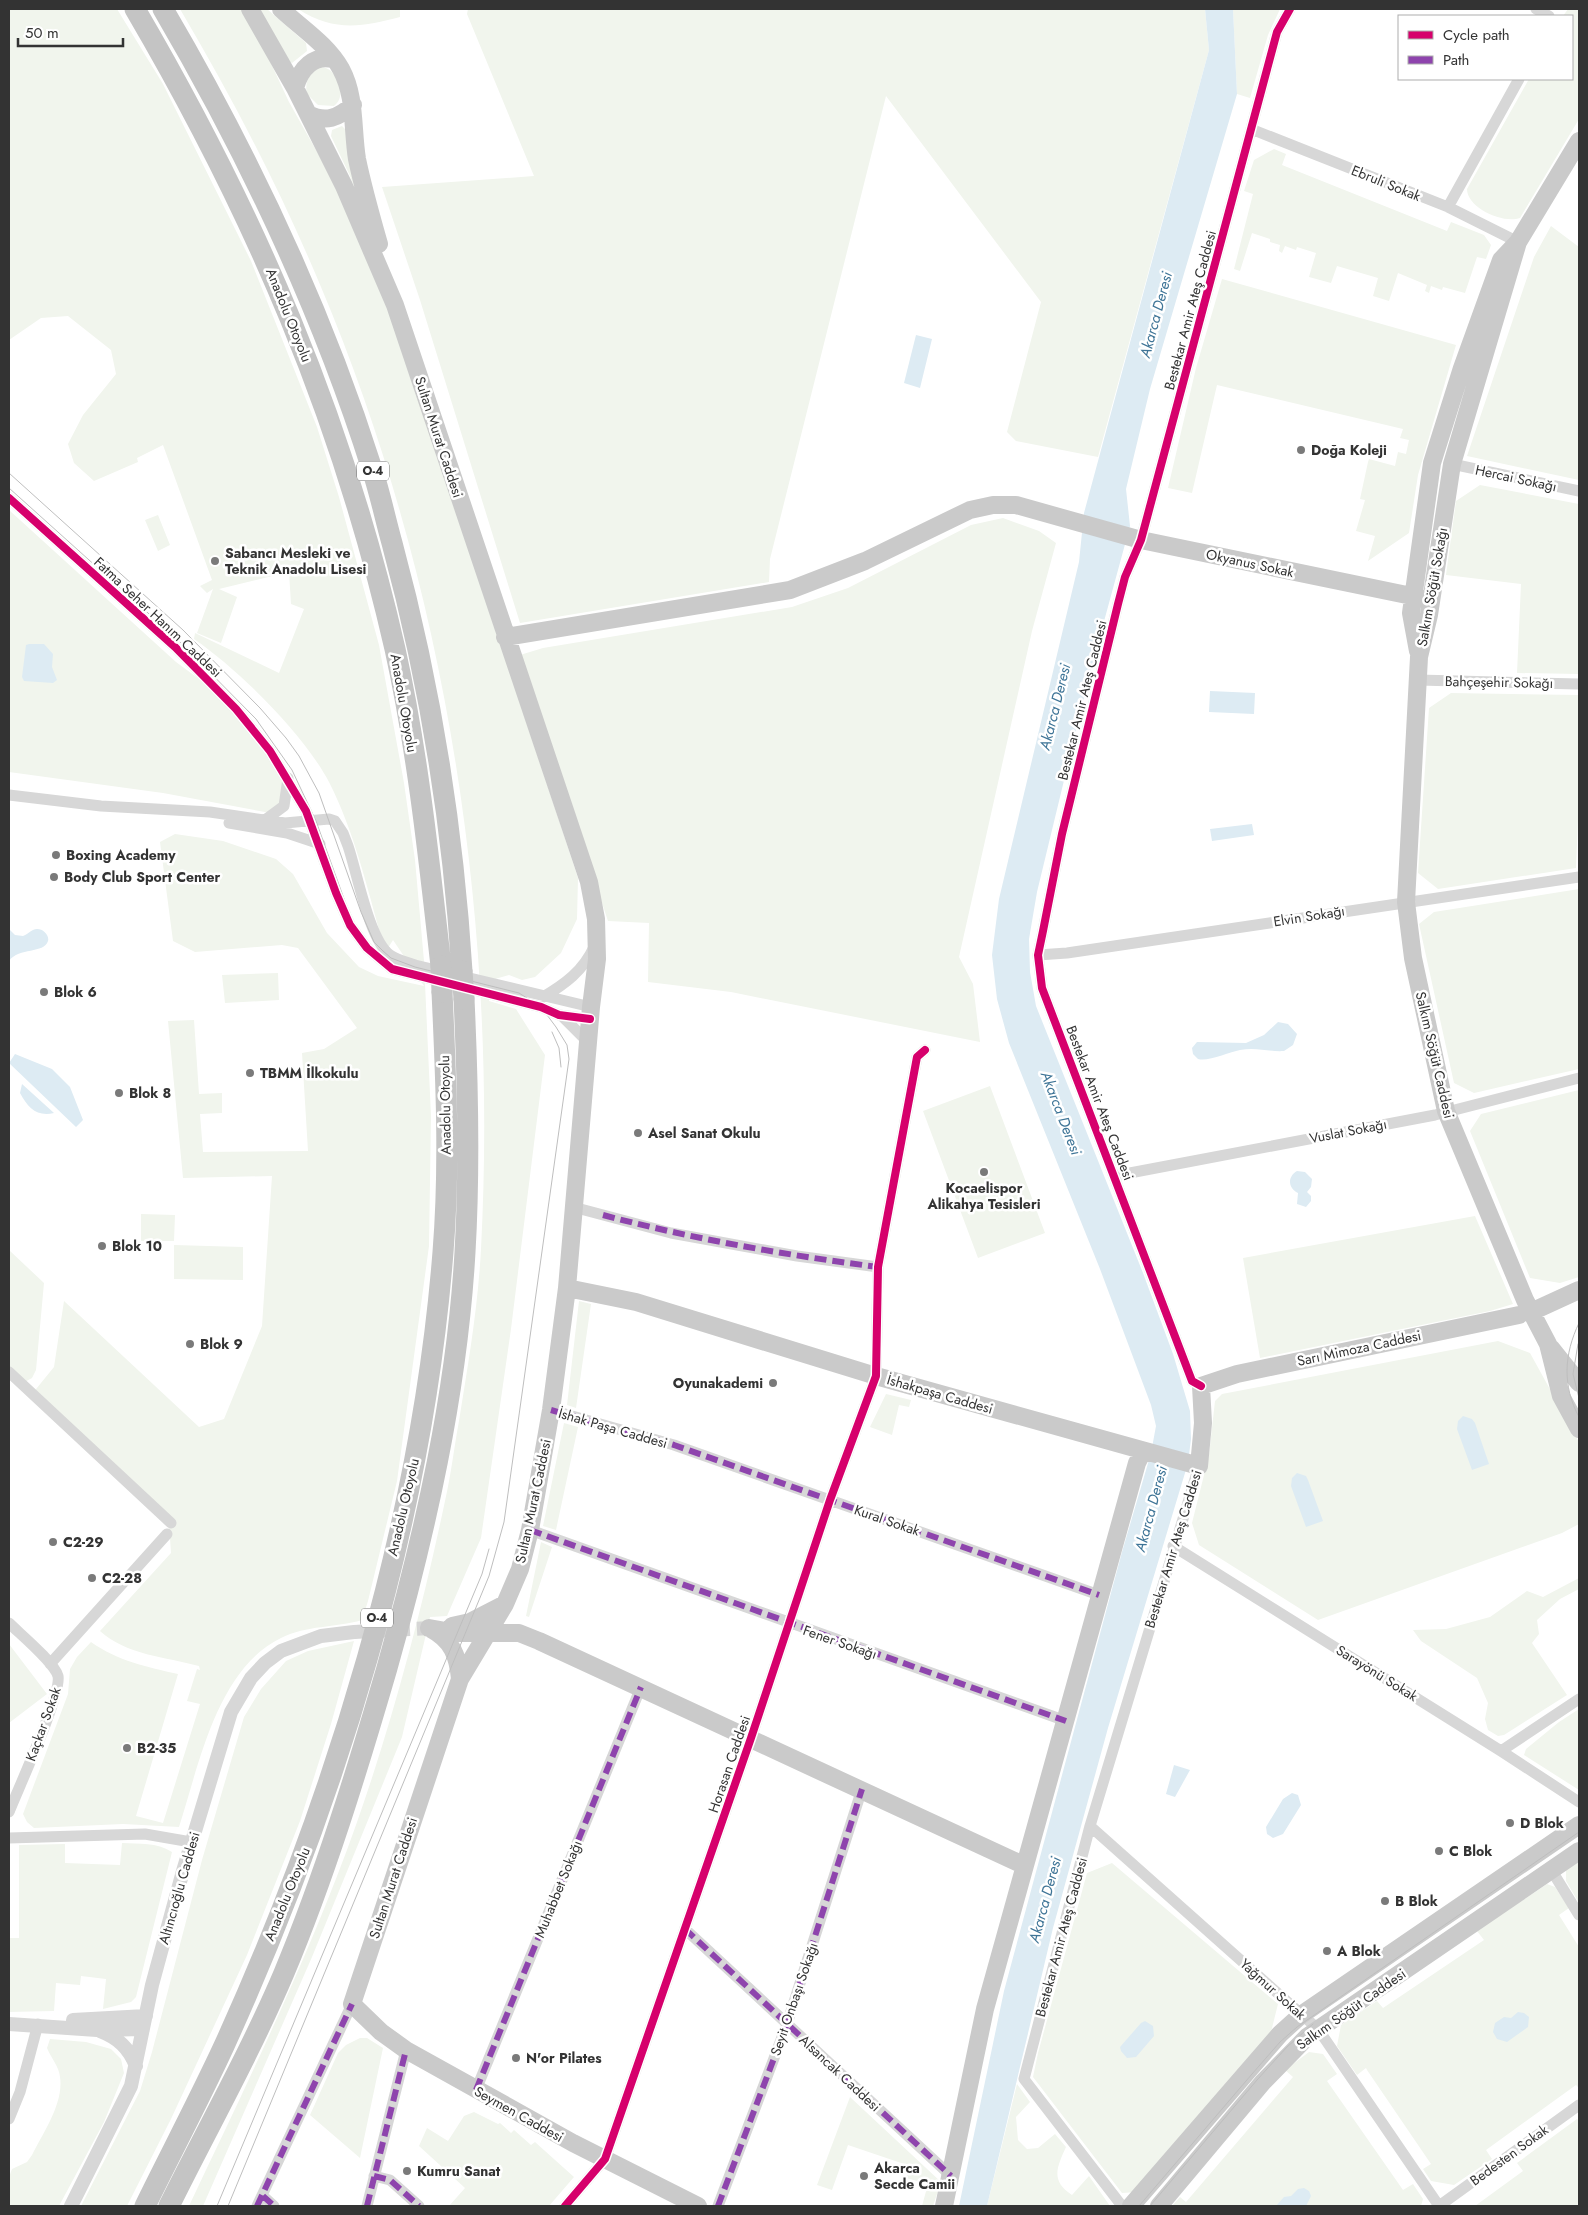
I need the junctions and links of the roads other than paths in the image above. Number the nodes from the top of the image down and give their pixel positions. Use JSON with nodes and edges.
{"nodes":[{"id":1,"x":136,"y":9,"type":"edge"},
{"id":2,"x":163,"y":9,"type":"edge"},
{"id":3,"x":250,"y":9,"type":"edge"},
{"id":4,"x":282,"y":9,"type":"edge"},
{"id":5,"x":1290,"y":9,"type":"edge"},
{"id":6,"x":1536,"y":9,"type":"edge"},
{"id":7,"x":1547,"y":15,"type":"edge"},
{"id":8,"x":335,"y":60,"type":"junction"},
{"id":9,"x":1519,"y":80,"type":"edge"},
{"id":10,"x":295,"y":88,"type":"junction"},
{"id":11,"x":353,"y":105,"type":"junction"},
{"id":12,"x":308,"y":114,"type":"junction"},
{"id":13,"x":1251,"y":129,"type":"junction"},
{"id":14,"x":1579,"y":141,"type":"edge"},
{"id":15,"x":1448,"y":207,"type":"junction"},
{"id":16,"x":1518,"y":242,"type":"junction"},
{"id":17,"x":395,"y":306,"type":"junction"},
{"id":18,"x":1452,"y":464,"type":"junction"},
{"id":19,"x":1579,"y":491,"type":"edge"},
{"id":20,"x":9,"y":498,"type":"edge"},
{"id":21,"x":1134,"y":538,"type":"junction"},
{"id":22,"x":1412,"y":597,"type":"junction"},
{"id":23,"x":1431,"y":600,"type":"junction"},
{"id":24,"x":505,"y":637,"type":"junction"},
{"id":25,"x":1420,"y":657,"type":"junction"},
{"id":26,"x":1418,"y":680,"type":"junction"},
{"id":27,"x":1579,"y":684,"type":"edge"},
{"id":28,"x":288,"y":778,"type":"junction"},
{"id":29,"x":9,"y":795,"type":"edge"},
{"id":30,"x":188,"y":812,"type":"junction"},
{"id":31,"x":265,"y":820,"type":"junction"},
{"id":32,"x":310,"y":822,"type":"junction"},
{"id":33,"x":320,"y":844,"type":"junction"},
{"id":34,"x":1579,"y":877,"type":"edge"},
{"id":35,"x":1406,"y":902,"type":"junction"},
{"id":36,"x":597,"y":941,"type":"junction"},
{"id":37,"x":1038,"y":955,"type":"junction"},
{"id":38,"x":452,"y":968,"type":"junction"},
{"id":39,"x":543,"y":997,"type":"junction"},
{"id":40,"x":590,"y":1013,"type":"junction"},
{"id":41,"x":559,"y":1015,"type":"junction"},
{"id":42,"x":588,"y":1042,"type":"junction"},
{"id":43,"x":925,"y":1050,"type":"dead end"},
{"id":44,"x":1579,"y":1078,"type":"edge"},
{"id":45,"x":1446,"y":1111,"type":"junction"},
{"id":46,"x":1114,"y":1176,"type":"junction"},
{"id":47,"x":573,"y":1207,"type":"junction"},
{"id":48,"x":878,"y":1267,"type":"junction"},
{"id":49,"x":567,"y":1288,"type":"junction"},
{"id":50,"x":1579,"y":1290,"type":"edge"},
{"id":51,"x":1579,"y":1302,"type":"edge"},
{"id":52,"x":1525,"y":1314,"type":"junction"},
{"id":53,"x":1548,"y":1344,"type":"junction"},
{"id":54,"x":9,"y":1372,"type":"edge"},
{"id":55,"x":876,"y":1376,"type":"junction"},
{"id":56,"x":1579,"y":1383,"type":"edge"},
{"id":57,"x":1201,"y":1386,"type":"junction"},
{"id":58,"x":551,"y":1410,"type":"junction"},
{"id":59,"x":1579,"y":1429,"type":"edge"},
{"id":60,"x":674,"y":1445,"type":"joint"},
{"id":61,"x":1147,"y":1452,"type":"junction"},
{"id":62,"x":1194,"y":1464,"type":"junction"},
{"id":63,"x":830,"y":1500,"type":"junction"},
{"id":64,"x":171,"y":1523,"type":"dead end"},
{"id":65,"x":530,"y":1530,"type":"junction"},
{"id":66,"x":166,"y":1534,"type":"dead end"},
{"id":67,"x":1173,"y":1546,"type":"junction"},
{"id":68,"x":1099,"y":1595,"type":"junction"},
{"id":69,"x":505,"y":1604,"type":"junction"},
{"id":70,"x":9,"y":1623,"type":"edge"},
{"id":71,"x":788,"y":1624,"type":"junction"},
{"id":72,"x":429,"y":1628,"type":"junction"},
{"id":73,"x":354,"y":1632,"type":"tunnel mouth"},
{"id":74,"x":490,"y":1633,"type":"junction"},
{"id":75,"x":50,"y":1664,"type":"junction"},
{"id":76,"x":460,"y":1679,"type":"junction"},
{"id":77,"x":641,"y":1687,"type":"junction"},
{"id":78,"x":1579,"y":1699,"type":"edge"},
{"id":79,"x":1066,"y":1721,"type":"junction"},
{"id":80,"x":752,"y":1738,"type":"junction"},
{"id":81,"x":1501,"y":1751,"type":"junction"},
{"id":82,"x":862,"y":1790,"type":"junction"},
{"id":83,"x":1579,"y":1802,"type":"edge"},
{"id":84,"x":9,"y":1812,"type":"edge"},
{"id":85,"x":1579,"y":1825,"type":"edge"},
{"id":86,"x":1090,"y":1826,"type":"junction"},
{"id":87,"x":9,"y":1838,"type":"edge"},
{"id":88,"x":191,"y":1842,"type":"junction"},
{"id":89,"x":1579,"y":1852,"type":"edge"},
{"id":90,"x":1024,"y":1865,"type":"junction"},
{"id":91,"x":1552,"y":1871,"type":"junction"},
{"id":92,"x":1579,"y":1915,"type":"edge"},
{"id":93,"x":684,"y":1929,"type":"junction"},
{"id":94,"x":352,"y":2004,"type":"junction"},
{"id":95,"x":1301,"y":2015,"type":"junction"},
{"id":96,"x":145,"y":2022,"type":"junction"},
{"id":97,"x":9,"y":2024,"type":"edge"},
{"id":98,"x":38,"y":2024,"type":"junction"},
{"id":99,"x":787,"y":2024,"type":"junction"},
{"id":100,"x":1318,"y":2029,"type":"junction"},
{"id":101,"x":97,"y":2030,"type":"junction"},
{"id":102,"x":406,"y":2050,"type":"junction"},
{"id":103,"x":136,"y":2066,"type":"junction"},
{"id":104,"x":476,"y":2090,"type":"junction"},
{"id":105,"x":1579,"y":2105,"type":"edge"},
{"id":106,"x":9,"y":2119,"type":"edge"},
{"id":107,"x":605,"y":2159,"type":"junction"},
{"id":108,"x":374,"y":2176,"type":"junction"},
{"id":109,"x":951,"y":2176,"type":"junction"},
{"id":110,"x":260,"y":2201,"type":"edge"},
{"id":111,"x":71,"y":2206,"type":"edge"},
{"id":112,"x":145,"y":2206,"type":"edge"},
{"id":113,"x":169,"y":2206,"type":"edge"},
{"id":114,"x":274,"y":2206,"type":"edge"},
{"id":115,"x":367,"y":2206,"type":"edge"},
{"id":116,"x":419,"y":2206,"type":"edge"},
{"id":117,"x":565,"y":2206,"type":"edge"},
{"id":118,"x":698,"y":2206,"type":"edge"},
{"id":119,"x":718,"y":2206,"type":"edge"},
{"id":120,"x":944,"y":2206,"type":"edge"},
{"id":121,"x":1122,"y":2206,"type":"edge"},
{"id":122,"x":1131,"y":2206,"type":"edge"},
{"id":123,"x":1160,"y":2206,"type":"edge"},
{"id":124,"x":1439,"y":2206,"type":"edge"}],
"edges":[{"from":1,"to":38,"type":"highway","name":"Anadolu Otoyolu","number":"O-4"},
{"from":2,"to":38,"type":"highway","name":"Anadolu Otoyolu","number":"O-4"},
{"from":3,"to":10,"type":"main road","name":"Sultan Murat Caddesi"},
{"from":4,"to":8,"type":"main road"},
{"from":5,"to":13,"type":"street","name":"Bestekar Amir Ateş Caddesi"},
{"from":6,"to":7,"type":"street"},
{"from":8,"to":10,"type":"main road"},
{"from":8,"to":11,"type":"main road"},
{"from":9,"to":15,"type":"street"},
{"from":10,"to":12,"type":"main road","name":"Sultan Murat Caddesi"},
{"from":11,"to":12,"type":"main road"},
{"from":11,"to":17,"type":"main road"},
{"from":12,"to":17,"type":"main road","name":"Sultan Murat Caddesi"},
{"from":13,"to":15,"type":"street","name":"Ebruli Sokak"},
{"from":13,"to":21,"type":"street","name":"Bestekar Amir Ateş Caddesi"},
{"from":14,"to":16,"type":"main road","name":"Salkım Söğüt Sokağı"},
{"from":15,"to":16,"type":"street","name":"Ebruli Sokak"},
{"from":16,"to":18,"type":"main road","name":"Salkım Söğüt Sokağı"},
{"from":16,"to":22,"type":"main road","name":"Salkım Söğüt Sokağı"},
{"from":17,"to":24,"type":"main road","name":"Sultan Murat Caddesi"},
{"from":18,"to":19,"type":"street","name":"Hercai Sokağı"},
{"from":18,"to":23,"type":"main road","name":"Salkım Söğüt Sokağı"},
{"from":20,"to":28,"type":"street","name":"Fatma Seher Hanım Caddesi"},
{"from":21,"to":22,"type":"main road","name":"Okyanus Sokak"},
{"from":21,"to":24,"type":"main road","name":"Okyanus Sokak"},
{"from":21,"to":37,"type":"street","name":"Bestekar Amir Ateş Caddesi"},
{"from":22,"to":23,"type":"main road","name":"Okyanus Sokak"},
{"from":22,"to":25,"type":"main road","name":"Salkım Söğüt Sokağı"},
{"from":23,"to":25,"type":"main road","name":"Salkım Söğüt Sokağı"},
{"from":24,"to":36,"type":"main road","name":"Sultan Murat Caddesi"},
{"from":25,"to":26,"type":"main road","name":"Salkım Söğüt Caddesi"},
{"from":26,"to":27,"type":"street","name":"Bahçeşehir Sokağı"},
{"from":26,"to":35,"type":"main road","name":"Salkım Söğüt Caddesi"},
{"from":28,"to":31,"type":"street"},
{"from":28,"to":32,"type":"street","name":"Fatma Seher Hanım Caddesi"},
{"from":29,"to":30,"type":"street"},
{"from":30,"to":31,"type":"street"},
{"from":30,"to":33,"type":"street"},
{"from":31,"to":32,"type":"street"},
{"from":32,"to":33,"type":"street","name":"Fatma Seher Hanım Caddesi"},
{"from":32,"to":39,"type":"street"},
{"from":33,"to":41,"type":"street","name":"Fatma Seher Hanım Caddesi"},
{"from":34,"to":35,"type":"street","name":"Elvin Sokağı"},
{"from":35,"to":37,"type":"street","name":"Elvin Sokağı"},
{"from":35,"to":45,"type":"main road","name":"Salkım Söğüt Caddesi"},
{"from":36,"to":39,"type":"street"},
{"from":36,"to":40,"type":"main road","name":"Sultan Murat Caddesi"},
{"from":37,"to":46,"type":"street","name":"Bestekar Amir Ateş Caddesi"},
{"from":38,"to":112,"type":"highway","name":"Anadolu Otoyolu","number":"O-4","bridge":true},
{"from":38,"to":113,"type":"highway","name":"Anadolu Otoyolu","number":"O-4","bridge":true},
{"from":39,"to":40,"type":"street"},
{"from":40,"to":41,"type":"street"},
{"from":40,"to":42,"type":"main road","name":"Sultan Murat Caddesi"},
{"from":41,"to":42,"type":"street"},
{"from":42,"to":47,"type":"main road","name":"Sultan Murat Caddesi"},
{"from":43,"to":48,"type":"street","name":"Horasan Caddesi"},
{"from":44,"to":45,"type":"street","name":"Vuslat Sokağı"},
{"from":45,"to":46,"type":"street","name":"Vuslat Sokağı"},
{"from":45,"to":52,"type":"main road","name":"Salkım Söğüt Caddesi"},
{"from":46,"to":57,"type":"street","name":"Bestekar Amir Ateş Caddesi"},
{"from":47,"to":48,"type":"street"},
{"from":47,"to":49,"type":"main road","name":"Sultan Murat Caddesi"},
{"from":48,"to":55,"type":"street","name":"Horasan Caddesi"},
{"from":49,"to":55,"type":"main road","name":"İshakpaşa Caddesi"},
{"from":49,"to":58,"type":"main road","name":"Sultan Murat Caddesi"},
{"from":50,"to":52,"type":"main road","name":"Sarı Mimoza Caddesi"},
{"from":51,"to":52,"type":"main road","name":"Sarı Mimoza Caddesi"},
{"from":52,"to":53,"type":"main road","name":"Salkım Söğüt Caddesi"},
{"from":52,"to":57,"type":"main road","name":"Sarı Mimoza Caddesi"},
{"from":53,"to":56,"type":"main road"},
{"from":53,"to":59,"type":"main road","name":"Salkım Söğüt Caddesi"},
{"from":54,"to":64,"type":"street"},
{"from":55,"to":61,"type":"main road","name":"İshakpaşa Caddesi"},
{"from":55,"to":63,"type":"street","name":"Horasan Caddesi"},
{"from":57,"to":62,"type":"main road","name":"Bestekar Amir Ateş Caddesi"},
{"from":58,"to":60,"type":"street","name":"İshak Paşa Caddesi"},
{"from":58,"to":65,"type":"main road","name":"Sultan Murat Caddesi"},
{"from":60,"to":63,"type":"street","name":"Kural Sokak"},
{"from":61,"to":62,"type":"main road","name":"İshakpaşa Caddesi"},
{"from":61,"to":68,"type":"main road"},
{"from":62,"to":67,"type":"street","name":"Bestekar Amir Ateş Caddesi"},
{"from":63,"to":68,"type":"street","name":"Kural Sokak"},
{"from":63,"to":71,"type":"street","name":"Horasan Caddesi"},
{"from":65,"to":69,"type":"main road","name":"Sultan Murat Caddesi"},
{"from":65,"to":71,"type":"street","name":"Fener Sokağı"},
{"from":66,"to":75,"type":"street"},
{"from":67,"to":81,"type":"street","name":"Sarayönü Sokak"},
{"from":67,"to":86,"type":"street","name":"Bestekar Amir Ateş Caddesi"},
{"from":68,"to":79,"type":"main road"},
{"from":69,"to":72,"type":"main road"},
{"from":69,"to":74,"type":"main road","name":"Sultan Murat Caddesi"},
{"from":70,"to":75,"type":"street","name":"Kaçkar Sokak"},
{"from":71,"to":79,"type":"street","name":"Fener Sokağı"},
{"from":71,"to":80,"type":"street","name":"Horasan Caddesi"},
{"from":72,"to":74,"type":"main road"},
{"from":72,"to":76,"type":"main road"},
{"from":73,"to":88,"type":"street","name":"Altıncıoğlu Caddesi"},
{"from":74,"to":76,"type":"main road","name":"Sultan Murat Caddesi"},
{"from":74,"to":77,"type":"main road"},
{"from":75,"to":84,"type":"street","name":"Kaçkar Sokak"},
{"from":76,"to":94,"type":"main road","name":"Sultan Murat Caddesi"},
{"from":77,"to":80,"type":"main road"},
{"from":77,"to":104,"type":"street","name":"Muhabbet Sokağı"},
{"from":78,"to":81,"type":"street"},
{"from":79,"to":90,"type":"main road"},
{"from":80,"to":82,"type":"main road"},
{"from":80,"to":93,"type":"street","name":"Horasan Caddesi"},
{"from":81,"to":83,"type":"street","name":"Sarayönü Sokak"},
{"from":82,"to":90,"type":"main road"},
{"from":82,"to":99,"type":"street","name":"Seyit Onbaşı Sokağı"},
{"from":85,"to":95,"type":"main road"},
{"from":86,"to":95,"type":"street","name":"Yağmur Sokak"},
{"from":86,"to":121,"type":"street","name":"Bestekar Amir Ateş Caddesi"},
{"from":87,"to":88,"type":"street"},
{"from":88,"to":96,"type":"street","name":"Altıncıoğlu Caddesi"},
{"from":89,"to":91,"type":"main road","name":"Salkım Söğüt Caddesi"},
{"from":90,"to":109,"type":"main road"},
{"from":91,"to":92,"type":"street"},
{"from":91,"to":100,"type":"main road","name":"Salkım Söğüt Caddesi"},
{"from":93,"to":99,"type":"street","name":"Alsancak Caddesi"},
{"from":93,"to":107,"type":"street","name":"Horasan Caddesi"},
{"from":94,"to":102,"type":"main road","name":"Seymen Caddesi"},
{"from":94,"to":110,"type":"street"},
{"from":95,"to":100,"type":"street","name":"Yağmur Sokak"},
{"from":95,"to":122,"type":"main road"},
{"from":96,"to":98,"type":"street"},
{"from":96,"to":101,"type":"street"},
{"from":96,"to":103,"type":"street","name":"Altıncıoğlu Caddesi"},
{"from":97,"to":98,"type":"street"},
{"from":98,"to":101,"type":"street"},
{"from":98,"to":106,"type":"street"},
{"from":99,"to":109,"type":"street","name":"Alsancak Caddesi"},
{"from":99,"to":119,"type":"street","name":"Seyit Onbaşı Sokağı"},
{"from":100,"to":123,"type":"main road","name":"Salkım Söğüt Caddesi"},
{"from":100,"to":124,"type":"street","name":"Yağmur Sokak"},
{"from":101,"to":103,"type":"street"},
{"from":102,"to":104,"type":"main road","name":"Seymen Caddesi"},
{"from":102,"to":108,"type":"street"},
{"from":103,"to":111,"type":"street","name":"Altıncıoğlu Caddesi"},
{"from":104,"to":107,"type":"main road","name":"Seymen Caddesi"},
{"from":105,"to":124,"type":"street","name":"Bedesten Sokak"},
{"from":107,"to":117,"type":"street"},
{"from":107,"to":118,"type":"main road","name":"Seymen Caddesi"},
{"from":108,"to":115,"type":"street"},
{"from":108,"to":116,"type":"street"},
{"from":109,"to":120,"type":"main road"},
{"from":110,"to":114,"type":"street"}]}
